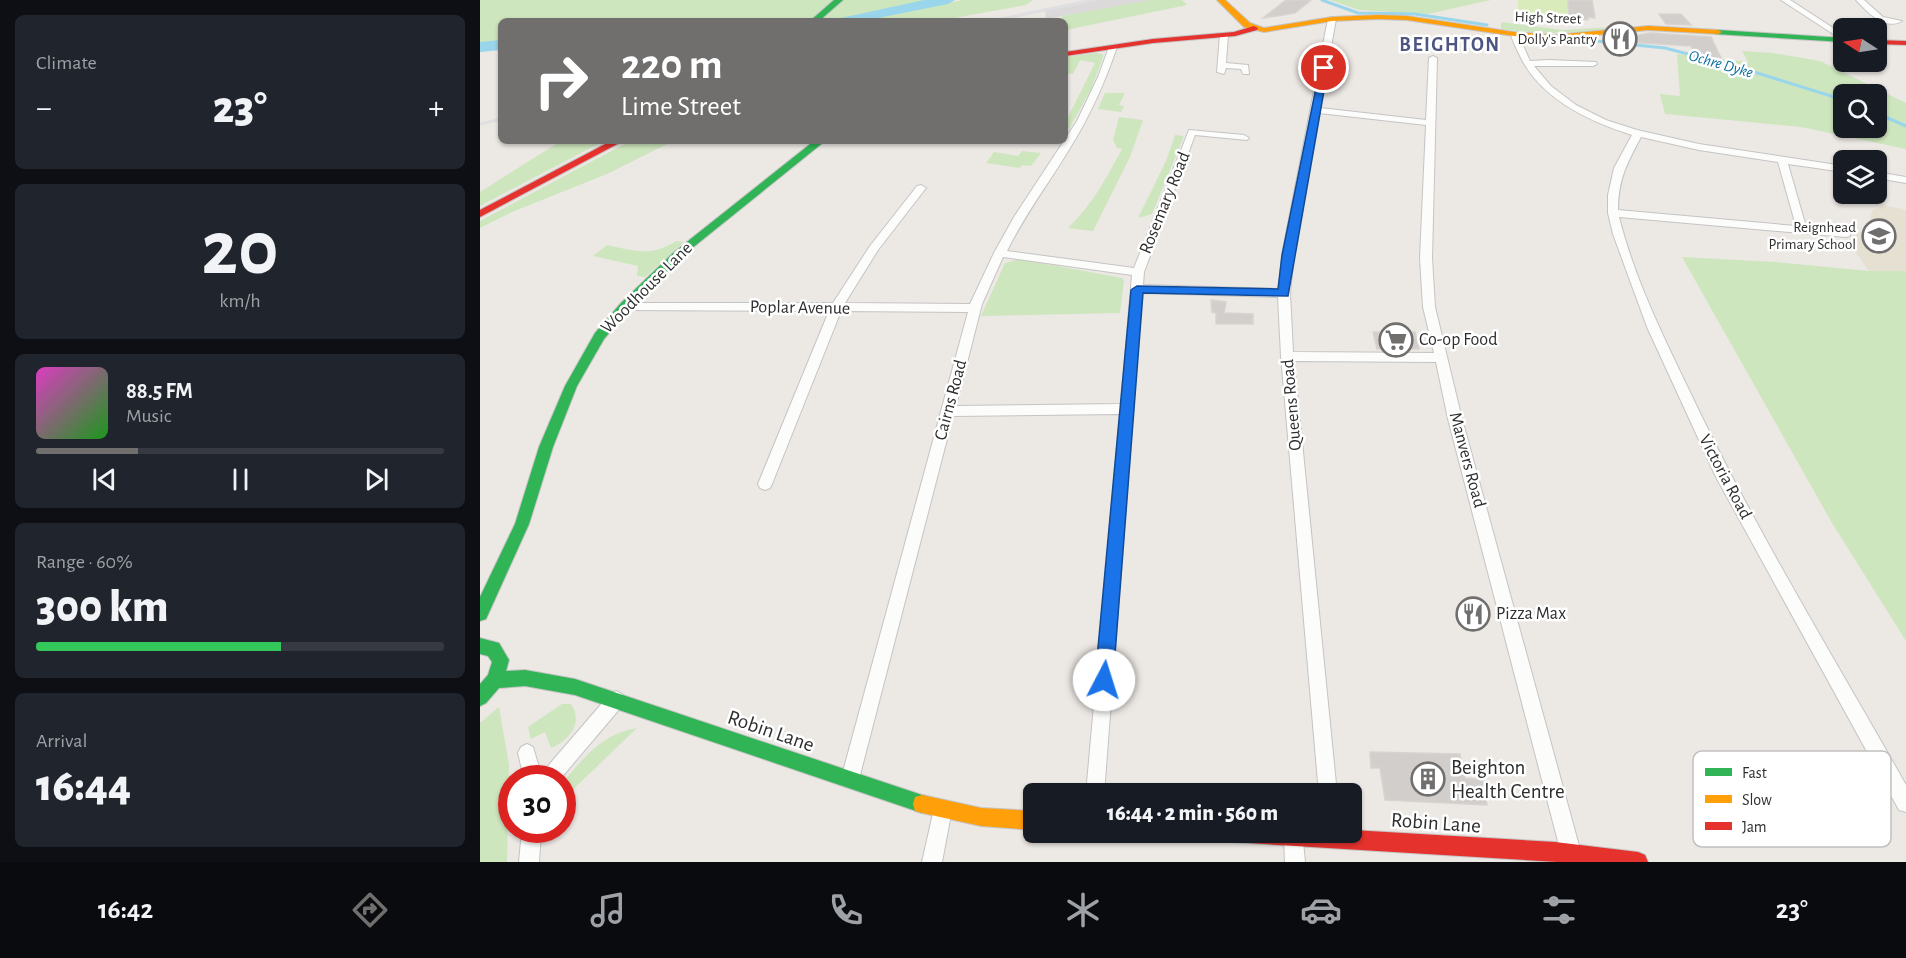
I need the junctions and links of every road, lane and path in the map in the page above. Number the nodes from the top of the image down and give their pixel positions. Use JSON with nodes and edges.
{"nodes":[{"id":1,"x":839,"y":0,"type":"edge"},
{"id":2,"x":1221,"y":0,"type":"edge"},
{"id":3,"x":1785,"y":0,"type":"edge"},
{"id":4,"x":1860,"y":0,"type":"edge"},
{"id":5,"x":818,"y":18,"type":"edge"},
{"id":6,"x":1332,"y":19,"type":"junction"},
{"id":7,"x":1898,"y":21,"type":"dead end"},
{"id":8,"x":1254,"y":28,"type":"junction"},
{"id":9,"x":1833,"y":33,"type":"edge"},
{"id":10,"x":1514,"y":34,"type":"junction"},
{"id":11,"x":1224,"y":35,"type":"junction"},
{"id":12,"x":1833,"y":39,"type":"edge"},
{"id":13,"x":1887,"y":42,"type":"edge"},
{"id":14,"x":1906,"y":43,"type":"edge"},
{"id":15,"x":1113,"y":47,"type":"junction"},
{"id":16,"x":1068,"y":54,"type":"edge"},
{"id":17,"x":1434,"y":58,"type":"dead end"},
{"id":18,"x":1527,"y":64,"type":"junction"},
{"id":19,"x":1593,"y":64,"type":"dead end"},
{"id":20,"x":1246,"y":72,"type":"dead end"},
{"id":21,"x":1316,"y":110,"type":"junction"},
{"id":22,"x":1431,"y":123,"type":"junction"},
{"id":23,"x":1638,"y":134,"type":"junction"},
{"id":24,"x":1244,"y":138,"type":"dead end"},
{"id":25,"x":1068,"y":142,"type":"edge"},
{"id":26,"x":612,"y":144,"type":"edge"},
{"id":27,"x":816,"y":144,"type":"edge"},
{"id":28,"x":1067,"y":144,"type":"edge"},
{"id":29,"x":1782,"y":160,"type":"junction"},
{"id":30,"x":1833,"y":167,"type":"edge"},
{"id":31,"x":1887,"y":177,"type":"edge"},
{"id":32,"x":1906,"y":180,"type":"edge"},
{"id":33,"x":921,"y":188,"type":"dead end"},
{"id":34,"x":1613,"y":213,"type":"junction"},
{"id":35,"x":480,"y":214,"type":"edge"},
{"id":36,"x":1802,"y":230,"type":"junction"},
{"id":37,"x":1846,"y":234,"type":"dead end"},
{"id":38,"x":999,"y":253,"type":"junction"},
{"id":39,"x":1138,"y":272,"type":"junction"},
{"id":40,"x":1137,"y":290,"type":"junction"},
{"id":41,"x":1284,"y":293,"type":"junction"},
{"id":42,"x":625,"y":306,"type":"junction"},
{"id":43,"x":836,"y":308,"type":"junction"},
{"id":44,"x":975,"y":308,"type":"junction"},
{"id":45,"x":1287,"y":356,"type":"junction"},
{"id":46,"x":1440,"y":358,"type":"junction"},
{"id":47,"x":1125,"y":409,"type":"junction"},
{"id":48,"x":948,"y":411,"type":"junction"},
{"id":49,"x":765,"y":484,"type":"dead end"},
{"id":50,"x":480,"y":614,"type":"edge"},
{"id":51,"x":480,"y":646,"type":"edge"},
{"id":52,"x":495,"y":680,"type":"junction"},
{"id":53,"x":480,"y":697,"type":"edge"},
{"id":54,"x":616,"y":700,"type":"junction"},
{"id":55,"x":1877,"y":751,"type":"edge"},
{"id":56,"x":527,"y":753,"type":"dead end"},
{"id":57,"x":529,"y":765,"type":"edge"},
{"id":58,"x":560,"y":765,"type":"edge"},
{"id":59,"x":1891,"y":776,"type":"edge"},
{"id":60,"x":850,"y":779,"type":"junction"},
{"id":61,"x":1096,"y":783,"type":"edge"},
{"id":62,"x":1327,"y":783,"type":"edge"},
{"id":63,"x":1906,"y":803,"type":"edge"},
{"id":64,"x":943,"y":809,"type":"junction"},
{"id":65,"x":1023,"y":820,"type":"edge"},
{"id":66,"x":1362,"y":837,"type":"edge"},
{"id":67,"x":531,"y":843,"type":"edge"},
{"id":68,"x":1294,"y":843,"type":"edge"},
{"id":69,"x":1571,"y":853,"type":"junction"},
{"id":70,"x":529,"y":862,"type":"edge"},
{"id":71,"x":932,"y":862,"type":"edge"},
{"id":72,"x":1295,"y":862,"type":"edge"},
{"id":73,"x":1638,"y":862,"type":"edge"}],
"edges":[{"from":1,"to":5,"type":"main road"},
{"from":2,"to":8,"type":"main road"},
{"from":3,"to":9,"type":"street"},
{"from":4,"to":7,"type":"street"},
{"from":6,"to":8,"type":"main road","name":"High Street"},
{"from":6,"to":10,"type":"main road","name":"High Street"},
{"from":6,"to":21,"type":"street","name":"Queens Road"},
{"from":8,"to":11,"type":"main road"},
{"from":10,"to":12,"type":"main road","name":"High Street"},
{"from":10,"to":18,"type":"street"},
{"from":11,"to":15,"type":"main road"},
{"from":11,"to":20,"type":"street"},
{"from":13,"to":14,"type":"main road"},
{"from":15,"to":16,"type":"main road"},
{"from":15,"to":25,"type":"street","name":"Cairns Road"},
{"from":17,"to":22,"type":"street","name":"Manvers Road"},
{"from":18,"to":19,"type":"street"},
{"from":18,"to":23,"type":"street"},
{"from":21,"to":22,"type":"street"},
{"from":21,"to":41,"type":"street","name":"Queens Road"},
{"from":22,"to":46,"type":"street","name":"Manvers Road"},
{"from":23,"to":29,"type":"street"},
{"from":23,"to":34,"type":"street","name":"Victoria Road"},
{"from":24,"to":39,"type":"street","name":"Rosemary Road"},
{"from":26,"to":35,"type":"main road"},
{"from":27,"to":42,"type":"main road","name":"Woodhouse Lane"},
{"from":28,"to":38,"type":"street","name":"Cairns Road"},
{"from":29,"to":30,"type":"street"},
{"from":29,"to":36,"type":"street"},
{"from":31,"to":32,"type":"street"},
{"from":33,"to":43,"type":"street"},
{"from":34,"to":36,"type":"street"},
{"from":34,"to":55,"type":"street","name":"Victoria Road"},
{"from":36,"to":37,"type":"street"},
{"from":38,"to":39,"type":"street"},
{"from":38,"to":44,"type":"street","name":"Cairns Road"},
{"from":39,"to":40,"type":"street","name":"Rosemary Road"},
{"from":40,"to":41,"type":"street"},
{"from":40,"to":47,"type":"street","name":"Rosemary Road"},
{"from":41,"to":45,"type":"street","name":"Queens Road"},
{"from":42,"to":43,"type":"street","name":"Poplar Avenue"},
{"from":42,"to":50,"type":"main road","name":"Woodhouse Lane"},
{"from":43,"to":44,"type":"street","name":"Poplar Avenue"},
{"from":43,"to":49,"type":"street"},
{"from":44,"to":48,"type":"street","name":"Cairns Road"},
{"from":45,"to":46,"type":"street"},
{"from":45,"to":62,"type":"street","name":"Queens Road"},
{"from":46,"to":69,"type":"street","name":"Manvers Road"},
{"from":47,"to":48,"type":"street"},
{"from":47,"to":61,"type":"street","name":"Rosemary Road"},
{"from":48,"to":60,"type":"street","name":"Cairns Road"},
{"from":51,"to":52,"type":"main road"},
{"from":52,"to":53,"type":"main road"},
{"from":52,"to":54,"type":"main road","name":"Robin Lane"},
{"from":54,"to":58,"type":"street"},
{"from":54,"to":60,"type":"main road","name":"Robin Lane"},
{"from":56,"to":57,"type":"street"},
{"from":59,"to":63,"type":"street","name":"Victoria Road"},
{"from":60,"to":64,"type":"main road","name":"Robin Lane"},
{"from":64,"to":65,"type":"main road","name":"Robin Lane"},
{"from":64,"to":71,"type":"street"},
{"from":66,"to":69,"type":"main road","name":"Robin Lane"},
{"from":67,"to":70,"type":"street"},
{"from":68,"to":72,"type":"street"},
{"from":69,"to":73,"type":"main road","name":"Robin Lane"}]}
